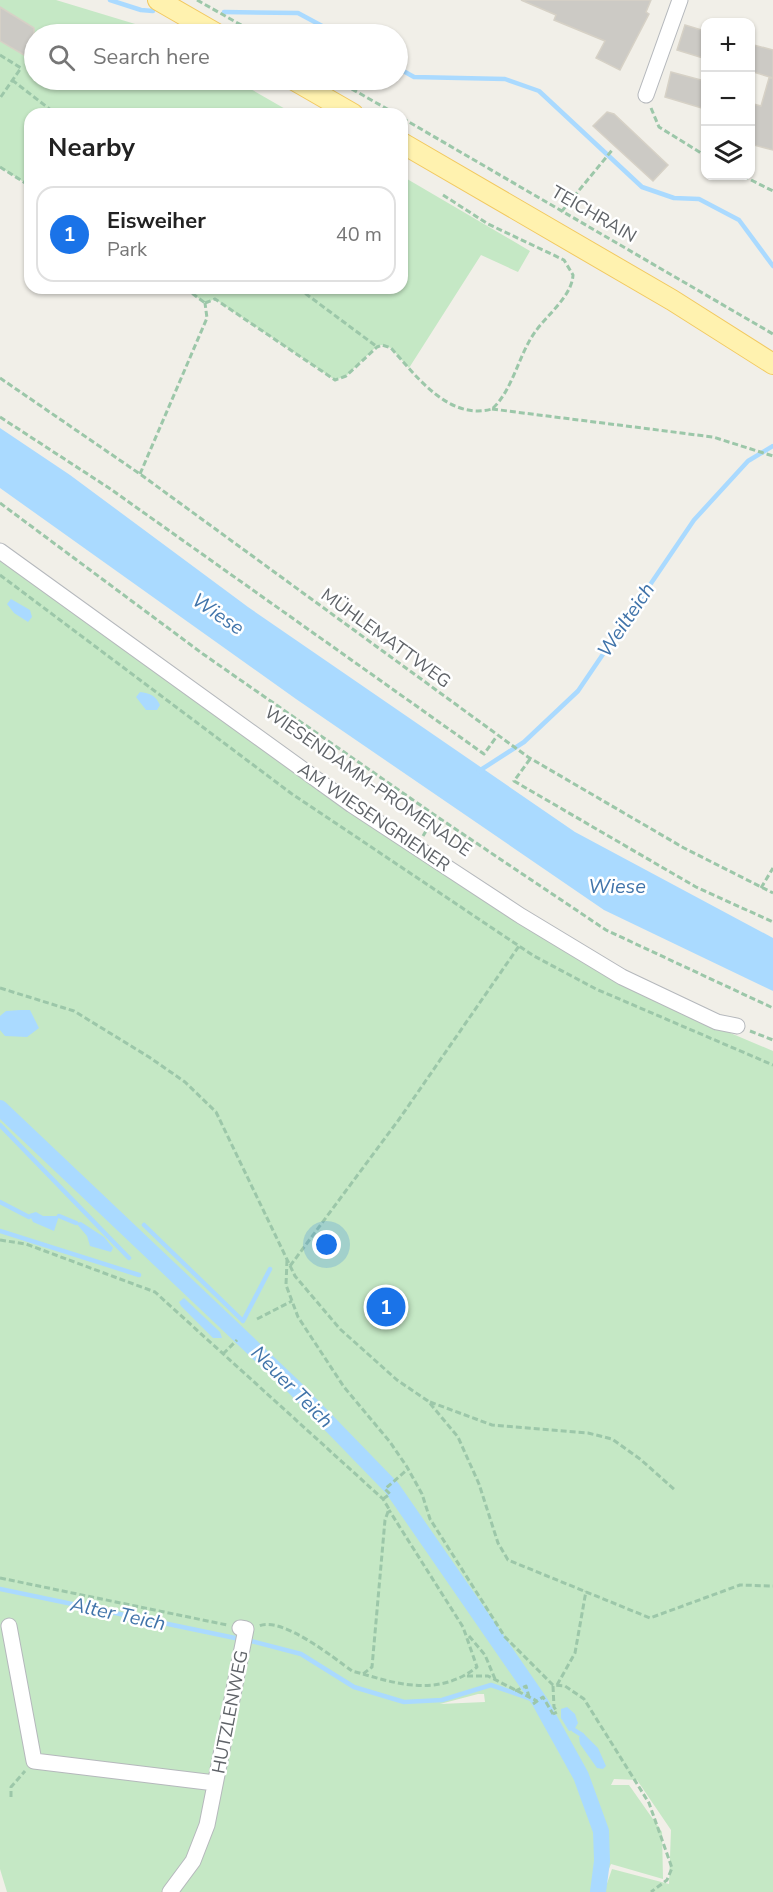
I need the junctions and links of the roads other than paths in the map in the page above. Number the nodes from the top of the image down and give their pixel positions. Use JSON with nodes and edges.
{"nodes":[{"id":1,"x":680,"y":0,"type":"edge"},
{"id":2,"x":163,"y":3,"type":"edge"},
{"id":3,"x":192,"y":9,"type":"edge"},
{"id":4,"x":207,"y":24,"type":"edge"},
{"id":5,"x":311,"y":90,"type":"edge"},
{"id":6,"x":646,"y":95,"type":"road end"},
{"id":7,"x":343,"y":108,"type":"edge"},
{"id":8,"x":408,"y":146,"type":"edge"},
{"id":9,"x":773,"y":364,"type":"edge"},
{"id":10,"x":0,"y":550,"type":"edge"},
{"id":11,"x":737,"y":1026,"type":"road end"},
{"id":12,"x":9,"y":1626,"type":"dead end"},
{"id":13,"x":243,"y":1628,"type":"road end"},
{"id":14,"x":215,"y":1784,"type":"junction"},
{"id":15,"x":170,"y":1892,"type":"edge"}],
"edges":[{"from":1,"to":6,"type":"street"},
{"from":2,"to":3,"type":"main road"},
{"from":3,"to":4,"type":"main road"},
{"from":5,"to":7,"type":"main road"},
{"from":8,"to":9,"type":"main road"},
{"from":10,"to":11,"type":"street","name":"AM WIESENGRIENER"},
{"from":12,"to":14,"type":"street"},
{"from":13,"to":14,"type":"street","name":"HUTZLENWEG"},
{"from":14,"to":15,"type":"street","name":"HUTZLENWEG"}]}
